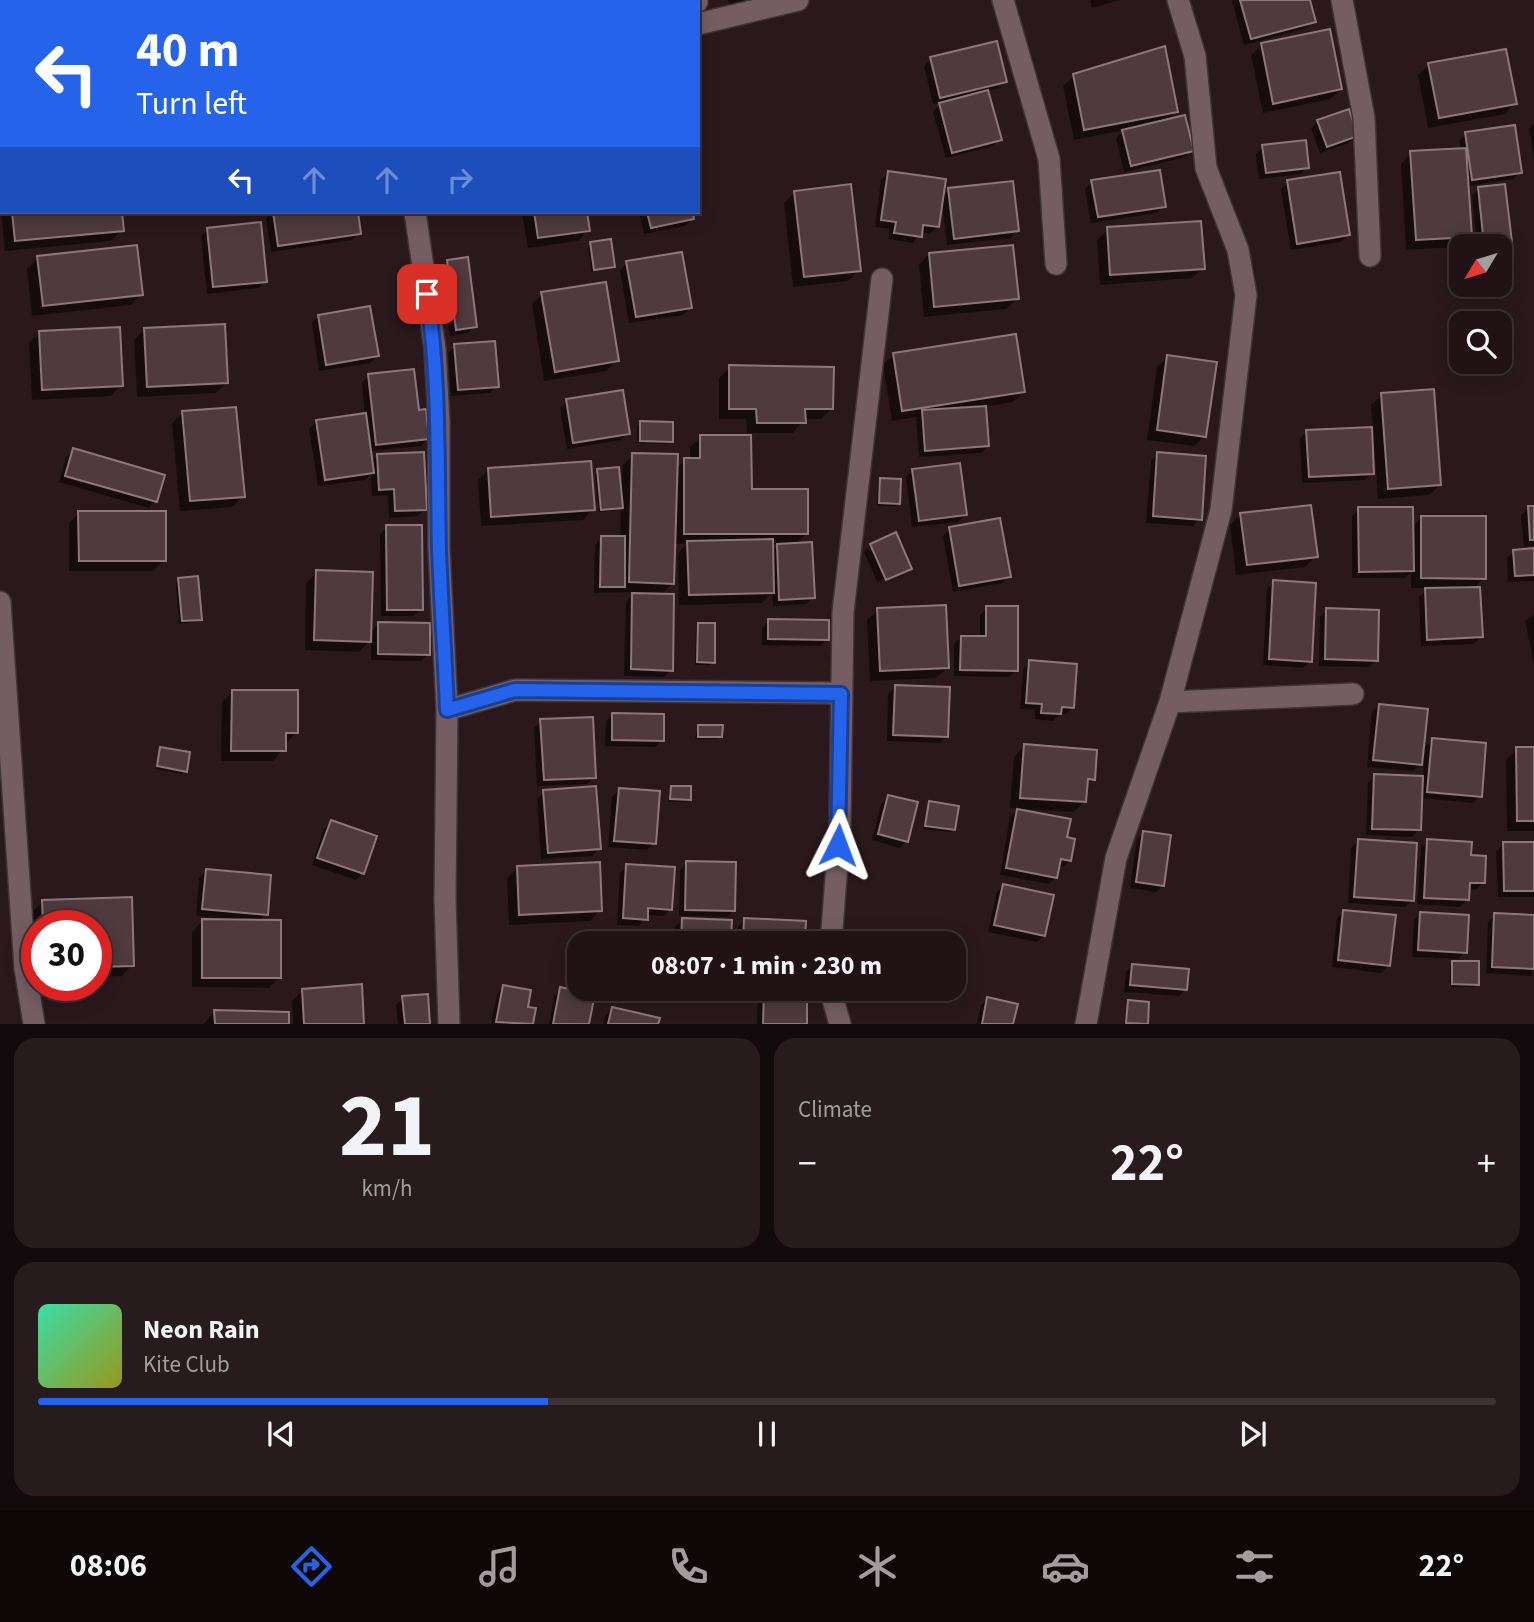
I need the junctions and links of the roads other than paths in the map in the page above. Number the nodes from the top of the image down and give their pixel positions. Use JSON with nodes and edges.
{"nodes":[{"id":1,"x":798,"y":0,"type":"edge"},
{"id":2,"x":1003,"y":0,"type":"edge"},
{"id":3,"x":1178,"y":0,"type":"edge"},
{"id":4,"x":1342,"y":0,"type":"edge"},
{"id":5,"x":700,"y":18,"type":"edge"},
{"id":6,"x":415,"y":214,"type":"edge"},
{"id":7,"x":1370,"y":256,"type":"dead end"},
{"id":8,"x":1056,"y":264,"type":"dead end"},
{"id":9,"x":882,"y":279,"type":"dead end"},
{"id":10,"x":0,"y":602,"type":"edge"},
{"id":11,"x":841,"y":694,"type":"junction"},
{"id":12,"x":1353,"y":694,"type":"dead end"},
{"id":13,"x":1170,"y":702,"type":"junction"},
{"id":14,"x":447,"y":710,"type":"junction"},
{"id":15,"x":6,"y":757,"type":"edge"},
{"id":16,"x":832,"y":931,"type":"edge"},
{"id":17,"x":833,"y":1001,"type":"edge"},
{"id":18,"x":34,"y":1024,"type":"edge"},
{"id":19,"x":449,"y":1024,"type":"edge"},
{"id":20,"x":840,"y":1024,"type":"edge"},
{"id":21,"x":1086,"y":1024,"type":"edge"}],
"edges":[{"from":1,"to":5,"type":"street"},
{"from":2,"to":8,"type":"street"},
{"from":3,"to":13,"type":"street"},
{"from":4,"to":7,"type":"street"},
{"from":6,"to":14,"type":"street"},
{"from":9,"to":11,"type":"street"},
{"from":10,"to":15,"type":"street"},
{"from":11,"to":14,"type":"street"},
{"from":11,"to":16,"type":"street"},
{"from":12,"to":13,"type":"street"},
{"from":13,"to":21,"type":"street"},
{"from":14,"to":19,"type":"street"},
{"from":15,"to":18,"type":"street"},
{"from":17,"to":20,"type":"street"}]}
